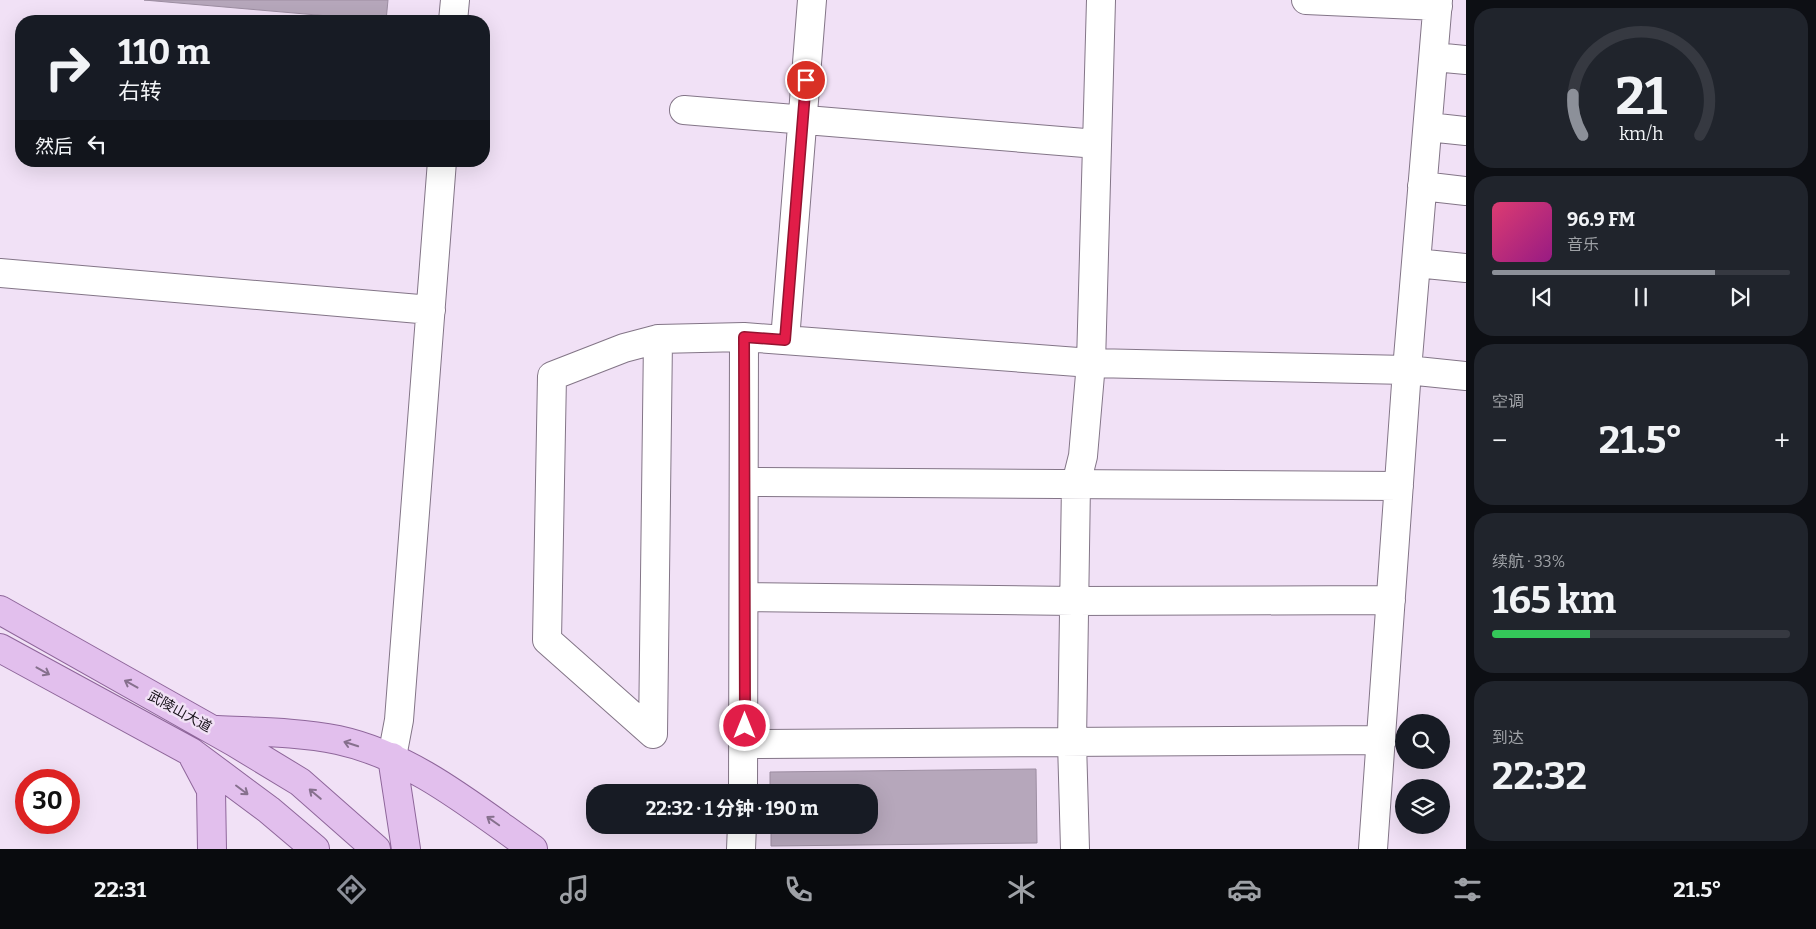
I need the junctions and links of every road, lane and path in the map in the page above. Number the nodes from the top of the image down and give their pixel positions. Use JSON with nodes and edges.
{"nodes":[{"id":1,"x":455,"y":0,"type":"edge"},
{"id":2,"x":812,"y":0,"type":"edge"},
{"id":3,"x":1101,"y":0,"type":"edge"},
{"id":4,"x":1306,"y":0,"type":"edge"},
{"id":5,"x":1438,"y":3,"type":"edge"},
{"id":6,"x":454,"y":15,"type":"edge"},
{"id":7,"x":1434,"y":56,"type":"junction"},
{"id":8,"x":1466,"y":60,"type":"edge"},
{"id":9,"x":684,"y":110,"type":"dead end"},
{"id":10,"x":803,"y":120,"type":"junction"},
{"id":11,"x":1428,"y":126,"type":"junction"},
{"id":12,"x":1466,"y":131,"type":"edge"},
{"id":13,"x":1097,"y":144,"type":"junction"},
{"id":14,"x":442,"y":167,"type":"edge"},
{"id":15,"x":1422,"y":186,"type":"junction"},
{"id":16,"x":1466,"y":191,"type":"edge"},
{"id":17,"x":1416,"y":263,"type":"junction"},
{"id":18,"x":1466,"y":268,"type":"edge"},
{"id":19,"x":0,"y":273,"type":"edge"},
{"id":20,"x":431,"y":310,"type":"junction"},
{"id":21,"x":744,"y":337,"type":"junction"},
{"id":22,"x":658,"y":339,"type":"junction"},
{"id":23,"x":785,"y":340,"type":"junction"},
{"id":24,"x":1091,"y":363,"type":"junction"},
{"id":25,"x":1407,"y":370,"type":"junction"},
{"id":26,"x":1466,"y":376,"type":"edge"},
{"id":27,"x":744,"y":482,"type":"junction"},
{"id":28,"x":1076,"y":484,"type":"junction"},
{"id":29,"x":1399,"y":486,"type":"junction"},
{"id":30,"x":744,"y":597,"type":"junction"},
{"id":31,"x":1074,"y":600,"type":"junction"},
{"id":32,"x":1391,"y":600,"type":"junction"},
{"id":33,"x":0,"y":610,"type":"edge"},
{"id":34,"x":0,"y":648,"type":"edge"},
{"id":35,"x":213,"y":730,"type":"junction"},
{"id":36,"x":1382,"y":740,"type":"junction"},
{"id":37,"x":1072,"y":742,"type":"junction"},
{"id":38,"x":745,"y":744,"type":"junction"},
{"id":39,"x":191,"y":752,"type":"junction"},
{"id":40,"x":392,"y":757,"type":"junction"},
{"id":41,"x":743,"y":784,"type":"edge"},
{"id":42,"x":742,"y":834,"type":"edge"},
{"id":43,"x":314,"y":848,"type":"edge"},
{"id":44,"x":212,"y":849,"type":"edge"},
{"id":45,"x":376,"y":849,"type":"edge"},
{"id":46,"x":406,"y":849,"type":"edge"},
{"id":47,"x":533,"y":849,"type":"edge"},
{"id":48,"x":741,"y":849,"type":"edge"},
{"id":49,"x":1074,"y":849,"type":"edge"},
{"id":50,"x":1373,"y":849,"type":"edge"}],
"edges":[{"from":1,"to":6,"type":"street"},
{"from":2,"to":10,"type":"street"},
{"from":3,"to":13,"type":"street"},
{"from":4,"to":5,"type":"street"},
{"from":5,"to":7,"type":"street"},
{"from":7,"to":8,"type":"street"},
{"from":7,"to":11,"type":"street"},
{"from":9,"to":10,"type":"street"},
{"from":10,"to":13,"type":"street"},
{"from":10,"to":23,"type":"street"},
{"from":11,"to":12,"type":"street"},
{"from":11,"to":15,"type":"street"},
{"from":13,"to":24,"type":"street"},
{"from":14,"to":20,"type":"street"},
{"from":15,"to":16,"type":"street"},
{"from":15,"to":17,"type":"street"},
{"from":17,"to":18,"type":"street"},
{"from":17,"to":25,"type":"street"},
{"from":19,"to":20,"type":"street"},
{"from":20,"to":40,"type":"street"},
{"from":21,"to":22,"type":"street"},
{"from":21,"to":23,"type":"street"},
{"from":21,"to":27,"type":"street"},
{"from":22,"to":22,"type":"street"},
{"from":23,"to":24,"type":"street"},
{"from":24,"to":25,"type":"street"},
{"from":24,"to":28,"type":"street"},
{"from":25,"to":26,"type":"street"},
{"from":25,"to":29,"type":"street"},
{"from":27,"to":28,"type":"street"},
{"from":27,"to":30,"type":"street"},
{"from":28,"to":29,"type":"street"},
{"from":28,"to":31,"type":"street"},
{"from":29,"to":32,"type":"street"},
{"from":30,"to":31,"type":"street"},
{"from":30,"to":38,"type":"street"},
{"from":31,"to":32,"type":"street"},
{"from":31,"to":37,"type":"street"},
{"from":32,"to":36,"type":"street"},
{"from":35,"to":33,"type":"main road","name":"武陵山大道","one_way":true},
{"from":34,"to":39,"type":"main road","one_way":true},
{"from":40,"to":35,"type":"main road","one_way":true},
{"from":45,"to":35,"type":"main road","name":"武陵山大道","one_way":true},
{"from":36,"to":37,"type":"street"},
{"from":36,"to":50,"type":"street"},
{"from":37,"to":38,"type":"street"},
{"from":37,"to":49,"type":"street"},
{"from":38,"to":41,"type":"street"},
{"from":39,"to":43,"type":"main road","one_way":true},
{"from":39,"to":44,"type":"main road"},
{"from":40,"to":46,"type":"main road"},
{"from":47,"to":40,"type":"main road","one_way":true},
{"from":42,"to":48,"type":"street"}]}
